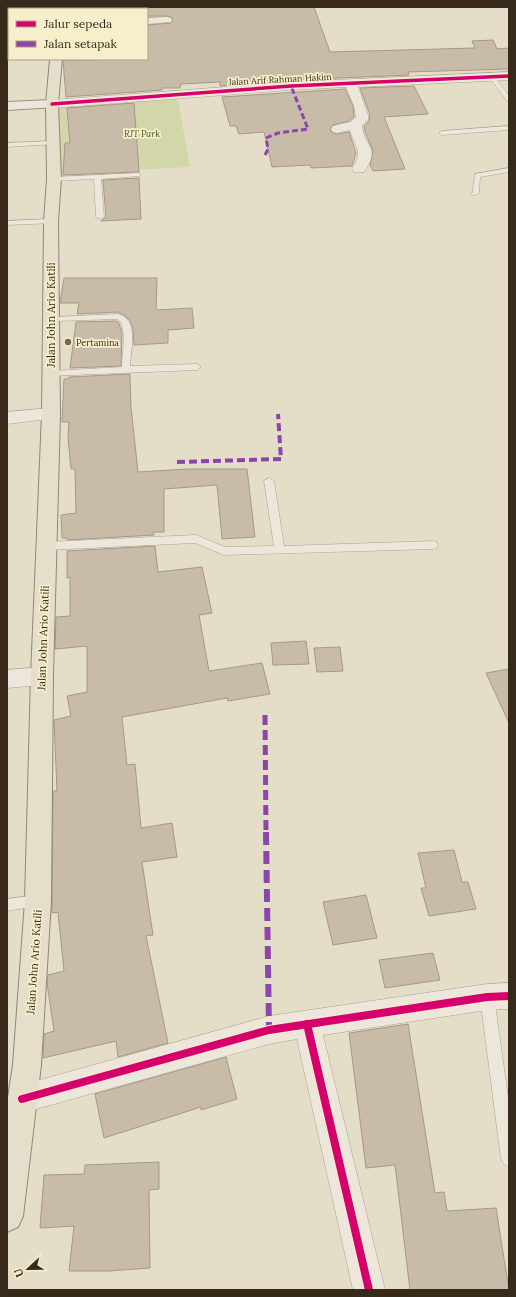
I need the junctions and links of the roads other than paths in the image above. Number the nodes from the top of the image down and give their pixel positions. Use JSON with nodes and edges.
{"nodes":[{"id":1,"x":167,"y":20,"type":"dead end"},
{"id":2,"x":148,"y":21,"type":"edge"},
{"id":3,"x":56,"y":60,"type":"edge"},
{"id":4,"x":509,"y":76,"type":"edge"},
{"id":5,"x":492,"y":77,"type":"junction"},
{"id":6,"x":351,"y":84,"type":"junction"},
{"id":7,"x":509,"y":100,"type":"edge"},
{"id":8,"x":52,"y":104,"type":"junction"},
{"id":9,"x":7,"y":106,"type":"edge"},
{"id":10,"x":355,"y":125,"type":"junction"},
{"id":11,"x":509,"y":128,"type":"edge"},
{"id":12,"x":337,"y":129,"type":"dead end"},
{"id":13,"x":442,"y":133,"type":"dead end"},
{"id":14,"x":52,"y":143,"type":"junction"},
{"id":15,"x":7,"y":145,"type":"edge"},
{"id":16,"x":359,"y":169,"type":"dead end"},
{"id":17,"x":509,"y":170,"type":"edge"},
{"id":18,"x":138,"y":176,"type":"dead end"},
{"id":19,"x":98,"y":177,"type":"junction"},
{"id":20,"x":54,"y":179,"type":"junction"},
{"id":21,"x":476,"y":193,"type":"dead end"},
{"id":22,"x":100,"y":217,"type":"dead end"},
{"id":23,"x":51,"y":221,"type":"junction"},
{"id":24,"x":7,"y":223,"type":"edge"},
{"id":25,"x":51,"y":320,"type":"junction"},
{"id":26,"x":197,"y":367,"type":"dead end"},
{"id":27,"x":126,"y":369,"type":"junction"},
{"id":28,"x":51,"y":374,"type":"junction"},
{"id":29,"x":51,"y":414,"type":"junction"},
{"id":30,"x":7,"y":418,"type":"edge"},
{"id":31,"x":269,"y":481,"type":"dead end"},
{"id":32,"x":433,"y":545,"type":"dead end"},
{"id":33,"x":47,"y":546,"type":"junction"},
{"id":34,"x":280,"y":550,"type":"junction"},
{"id":35,"x":42,"y":676,"type":"junction"},
{"id":36,"x":7,"y":680,"type":"edge"},
{"id":37,"x":38,"y":901,"type":"junction"},
{"id":38,"x":7,"y":905,"type":"edge"},
{"id":39,"x":498,"y":996,"type":"edge"},
{"id":40,"x":307,"y":1024,"type":"junction"},
{"id":41,"x":22,"y":1099,"type":"junction"},
{"id":42,"x":13,"y":1130,"type":"edge"},
{"id":43,"x":509,"y":1159,"type":"edge"},
{"id":44,"x":7,"y":1216,"type":"edge"},
{"id":45,"x":369,"y":1290,"type":"edge"}],
"edges":[{"from":1,"to":2,"type":"street"},
{"from":3,"to":8,"type":"main road","name":"Jalan John Ario Katili"},
{"from":4,"to":5,"type":"street","name":"Jalan Arif Rahman Hakim"},
{"from":5,"to":6,"type":"street","name":"Jalan Arif Rahman Hakim"},
{"from":5,"to":7,"type":"lane"},
{"from":6,"to":8,"type":"street","name":"Jalan Arif Rahman Hakim"},
{"from":6,"to":10,"type":"street"},
{"from":8,"to":9,"type":"main road"},
{"from":8,"to":14,"type":"main road","name":"Jalan John Ario Katili"},
{"from":10,"to":12,"type":"street"},
{"from":10,"to":16,"type":"street"},
{"from":11,"to":13,"type":"lane"},
{"from":14,"to":15,"type":"lane"},
{"from":14,"to":20,"type":"main road","name":"Jalan John Ario Katili"},
{"from":17,"to":21,"type":"lane"},
{"from":18,"to":19,"type":"lane"},
{"from":19,"to":20,"type":"lane"},
{"from":19,"to":22,"type":"lane"},
{"from":20,"to":23,"type":"main road","name":"Jalan John Ario Katili"},
{"from":23,"to":24,"type":"lane"},
{"from":23,"to":25,"type":"main road","name":"Jalan John Ario Katili"},
{"from":25,"to":27,"type":"lane"},
{"from":25,"to":28,"type":"main road","name":"Jalan John Ario Katili"},
{"from":26,"to":27,"type":"lane"},
{"from":27,"to":28,"type":"lane"},
{"from":28,"to":29,"type":"main road","name":"Jalan John Ario Katili"},
{"from":29,"to":30,"type":"street"},
{"from":29,"to":33,"type":"main road","name":"Jalan John Ario Katili"},
{"from":31,"to":34,"type":"lane"},
{"from":32,"to":34,"type":"lane"},
{"from":33,"to":34,"type":"lane"},
{"from":33,"to":35,"type":"main road","name":"Jalan John Ario Katili"},
{"from":35,"to":36,"type":"street"},
{"from":35,"to":37,"type":"main road","name":"Jalan John Ario Katili"},
{"from":37,"to":38,"type":"lane"},
{"from":37,"to":41,"type":"main road","name":"Jalan John Ario Katili"},
{"from":39,"to":40,"type":"street"},
{"from":39,"to":43,"type":"lane"},
{"from":40,"to":41,"type":"street"},
{"from":40,"to":45,"type":"street"},
{"from":41,"to":42,"type":"main road","name":"Jalan John Ario Katili"},
{"from":42,"to":44,"type":"main road","name":"Jalan John Ario Katili"}]}
